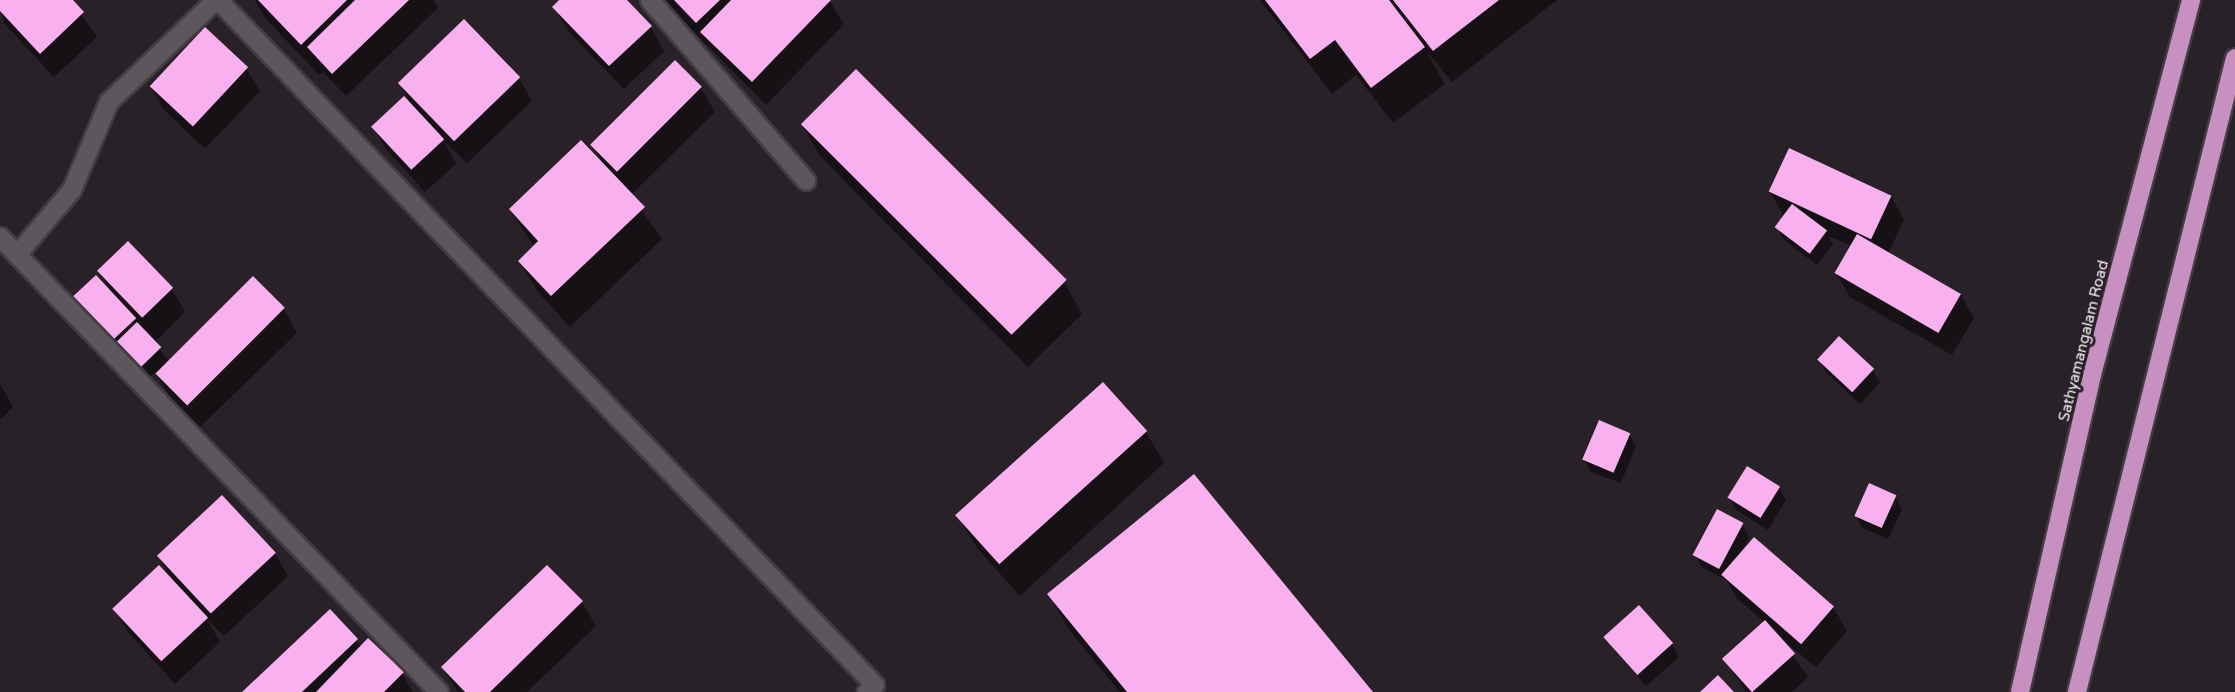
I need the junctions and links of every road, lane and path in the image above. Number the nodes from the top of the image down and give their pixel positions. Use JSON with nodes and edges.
{"nodes":[{"id":1,"x":217,"y":0,"type":"edge"},
{"id":2,"x":650,"y":0,"type":"edge"},
{"id":3,"x":2191,"y":0,"type":"edge"},
{"id":4,"x":2235,"y":58,"type":"edge"},
{"id":5,"x":806,"y":181,"type":"dead end"},
{"id":6,"x":0,"y":237,"type":"edge"},
{"id":7,"x":17,"y":255,"type":"junction"},
{"id":8,"x":439,"y":692,"type":"edge"},
{"id":9,"x":867,"y":692,"type":"edge"},
{"id":10,"x":2020,"y":692,"type":"edge"},
{"id":11,"x":2077,"y":692,"type":"edge"}],
"edges":[{"from":1,"to":7,"type":"street"},
{"from":1,"to":9,"type":"street"},
{"from":2,"to":5,"type":"street"},
{"from":3,"to":10,"type":"highway","name":"Sathyamangalam Road"},
{"from":4,"to":11,"type":"highway"},
{"from":6,"to":7,"type":"street"},
{"from":7,"to":8,"type":"street"}]}
